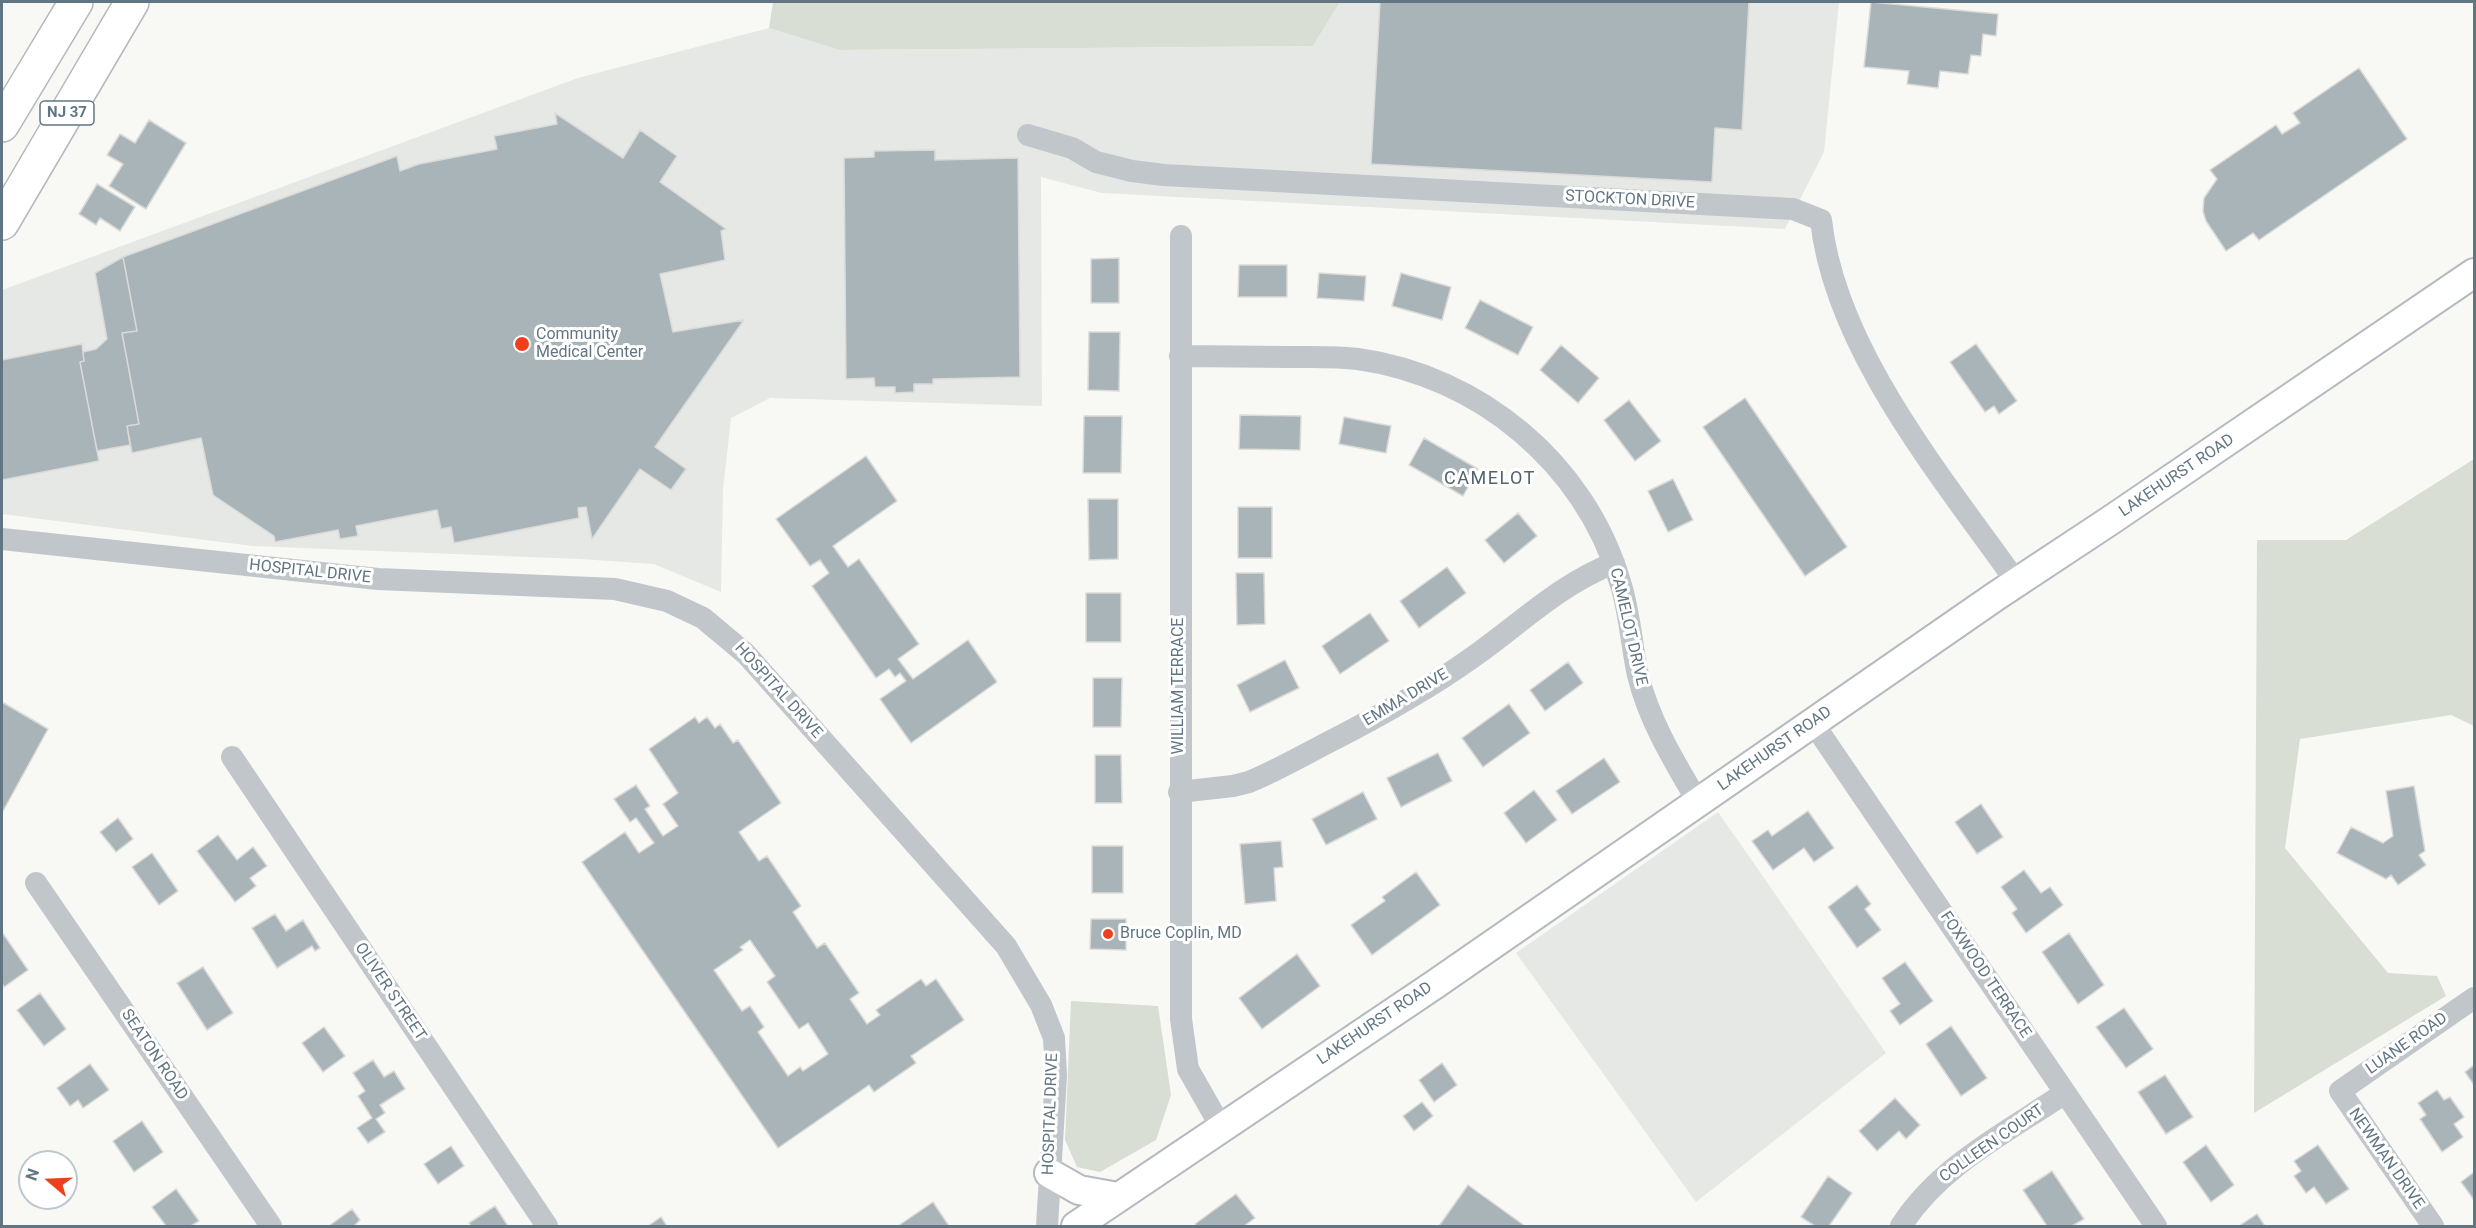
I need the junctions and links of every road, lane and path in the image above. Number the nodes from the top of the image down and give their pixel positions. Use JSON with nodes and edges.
{"nodes":[{"id":1,"x":76,"y":2,"type":"edge"},
{"id":2,"x":132,"y":2,"type":"edge"},
{"id":3,"x":6,"y":116,"type":"edge"},
{"id":4,"x":1028,"y":135,"type":"dead end"},
{"id":5,"x":2,"y":224,"type":"edge"},
{"id":6,"x":1181,"y":236,"type":"dead end"},
{"id":7,"x":2475,"y":273,"type":"edge"},
{"id":8,"x":1180,"y":356,"type":"junction"},
{"id":9,"x":2,"y":539,"type":"edge"},
{"id":10,"x":1614,"y":563,"type":"junction"},
{"id":11,"x":2017,"y":582,"type":"junction"},
{"id":12,"x":1813,"y":723,"type":"junction"},
{"id":13,"x":232,"y":757,"type":"dead end"},
{"id":14,"x":1179,"y":792,"type":"junction"},
{"id":15,"x":1698,"y":802,"type":"junction"},
{"id":16,"x":36,"y":883,"type":"dead end"},
{"id":17,"x":2475,"y":998,"type":"edge"},
{"id":18,"x":2340,"y":1091,"type":"joint"},
{"id":19,"x":2065,"y":1093,"type":"junction"},
{"id":20,"x":1221,"y":1127,"type":"junction"},
{"id":21,"x":1049,"y":1173,"type":"junction"},
{"id":22,"x":1118,"y":1197,"type":"junction"},
{"id":23,"x":271,"y":1227,"type":"edge"},
{"id":24,"x":547,"y":1227,"type":"edge"},
{"id":25,"x":1047,"y":1227,"type":"edge"},
{"id":26,"x":1076,"y":1227,"type":"edge"},
{"id":27,"x":1900,"y":1227,"type":"edge"},
{"id":28,"x":2156,"y":1227,"type":"edge"},
{"id":29,"x":2433,"y":1227,"type":"edge"}],
"edges":[{"from":1,"to":3,"type":"highway","number":"NJ 37"},
{"from":2,"to":5,"type":"highway","number":"NJ 37"},
{"from":4,"to":11,"type":"street","name":"STOCKTON DRIVE"},
{"from":6,"to":8,"type":"street","name":"WILLIAM TERRACE"},
{"from":7,"to":11,"type":"main road","name":"LAKEHURST ROAD"},
{"from":8,"to":10,"type":"street","name":"CAMELOT DRIVE"},
{"from":8,"to":14,"type":"street","name":"WILLIAM TERRACE"},
{"from":9,"to":21,"type":"street","name":"HOSPITAL DRIVE"},
{"from":10,"to":14,"type":"street","name":"EMMA DRIVE"},
{"from":10,"to":15,"type":"street","name":"CAMELOT DRIVE"},
{"from":11,"to":12,"type":"main road","name":"LAKEHURST ROAD"},
{"from":12,"to":15,"type":"main road","name":"LAKEHURST ROAD"},
{"from":12,"to":19,"type":"street","name":"FOXWOOD TERRACE"},
{"from":13,"to":24,"type":"street","name":"OLIVER STREET"},
{"from":14,"to":20,"type":"street","name":"WILLIAM TERRACE"},
{"from":15,"to":20,"type":"main road","name":"LAKEHURST ROAD"},
{"from":16,"to":23,"type":"street","name":"SEATON ROAD"},
{"from":17,"to":18,"type":"street","name":"LUANE ROAD"},
{"from":18,"to":29,"type":"street","name":"NEWMAN DRIVE"},
{"from":19,"to":27,"type":"street","name":"COLLEEN COURT"},
{"from":19,"to":28,"type":"street","name":"FOXWOOD TERRACE"},
{"from":20,"to":22,"type":"main road","name":"LAKEHURST ROAD"},
{"from":21,"to":22,"type":"main road"},
{"from":21,"to":25,"type":"street","name":"HOSPITAL DRIVE"},
{"from":22,"to":26,"type":"main road","name":"LAKEHURST ROAD"}]}
